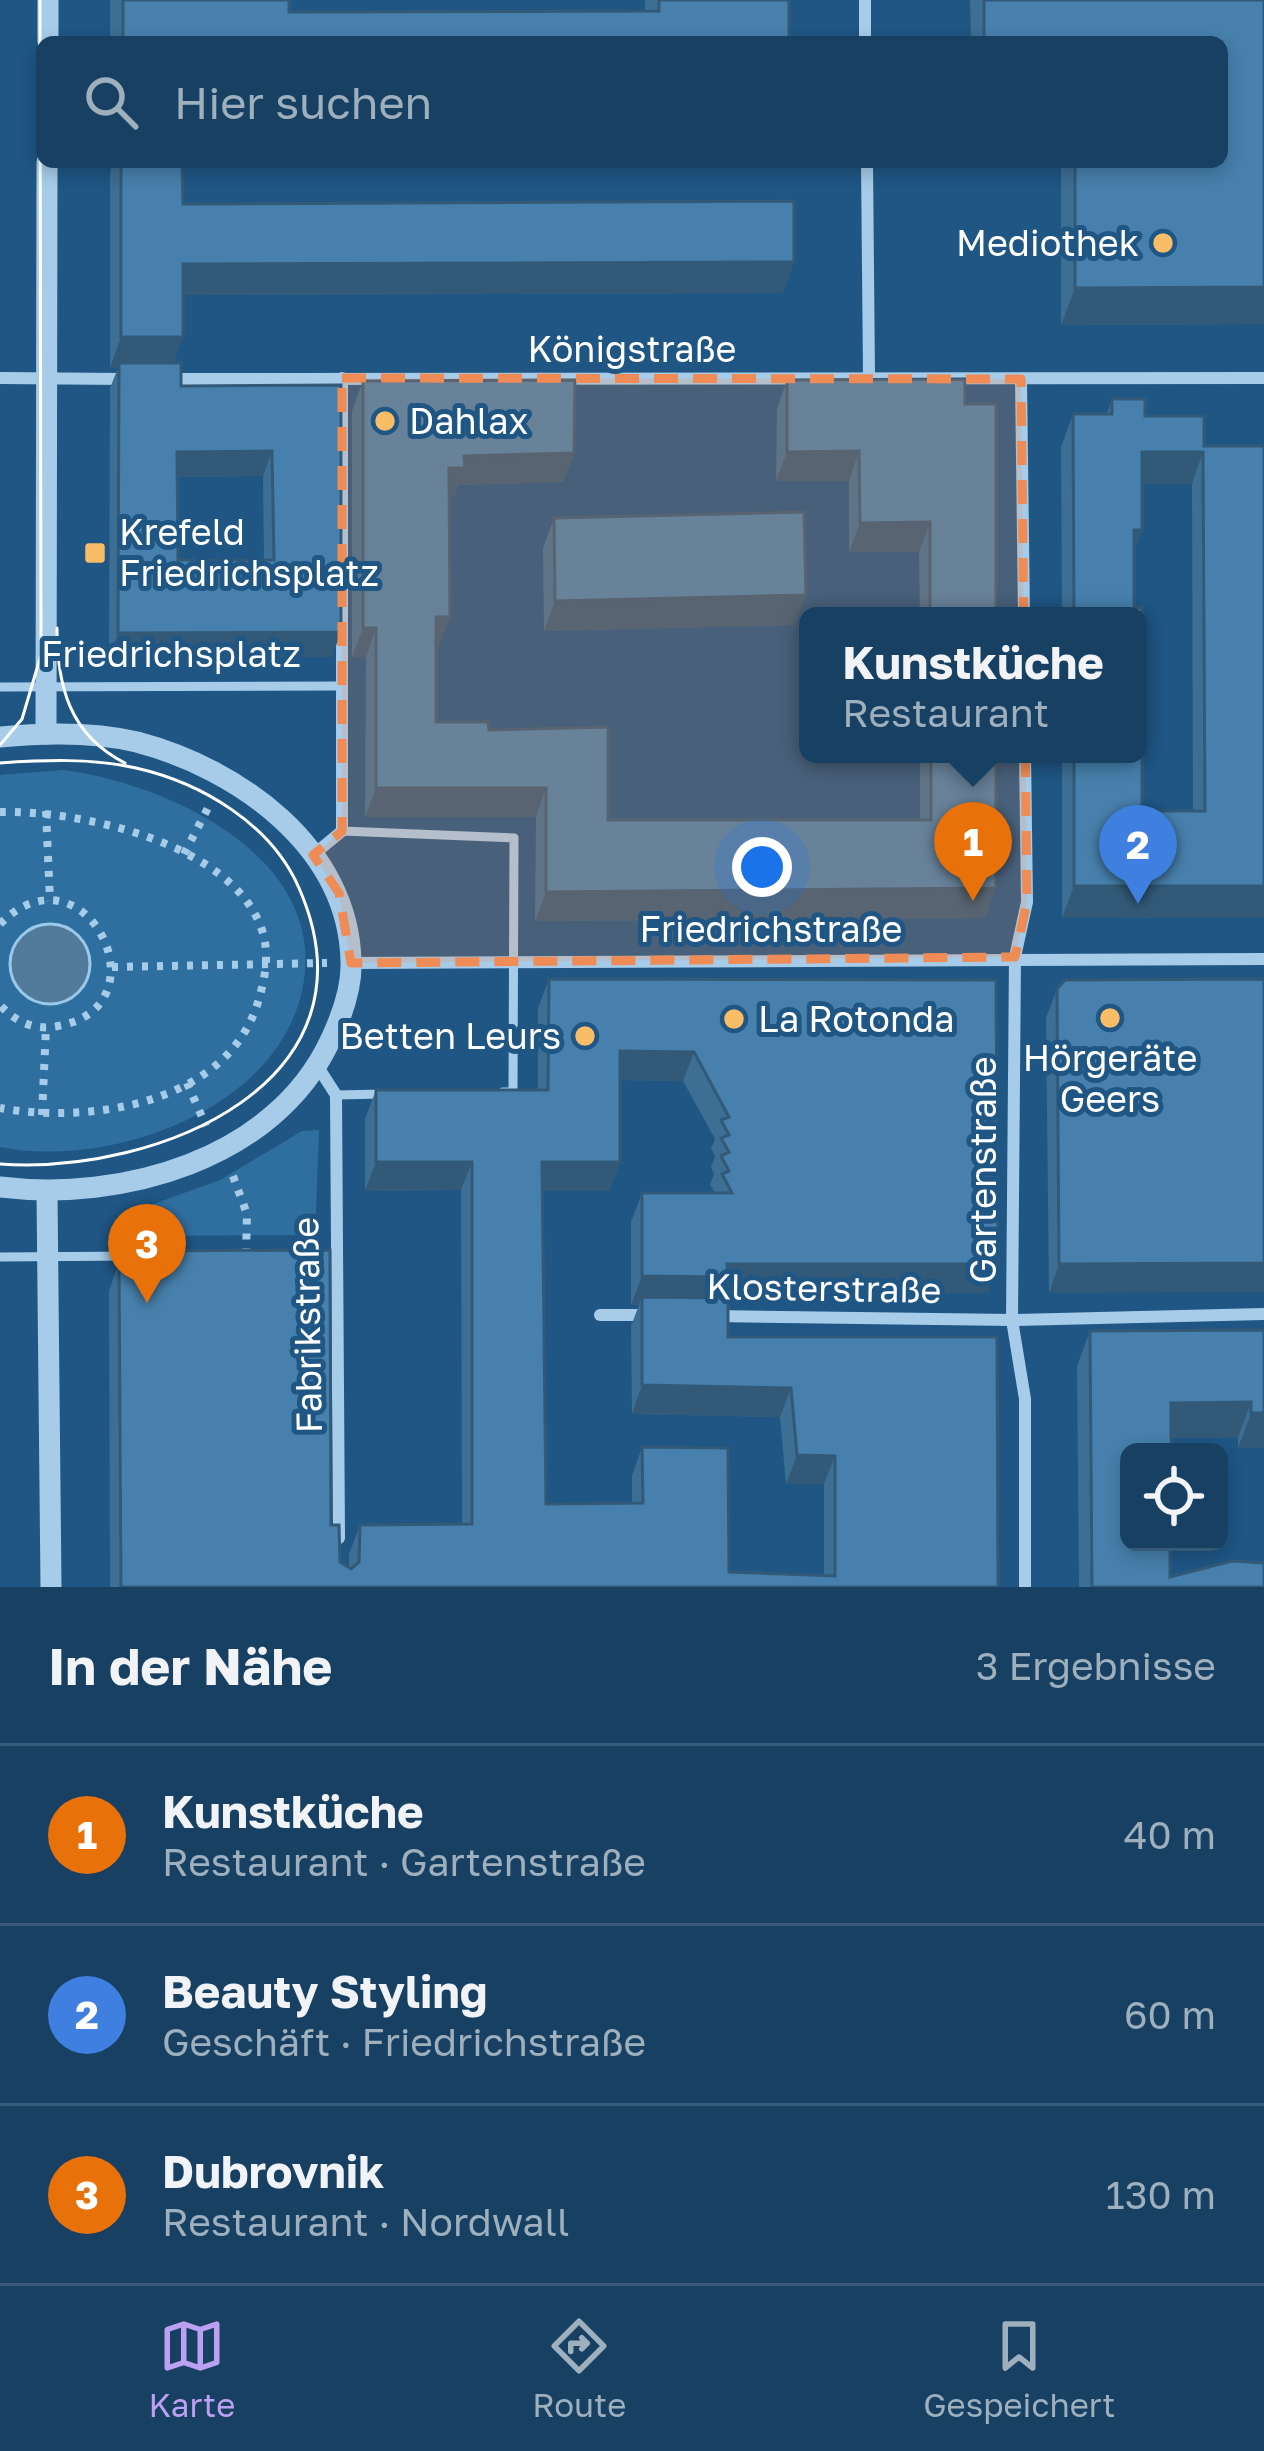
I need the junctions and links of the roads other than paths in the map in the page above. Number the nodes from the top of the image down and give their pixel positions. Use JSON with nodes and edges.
{"nodes":[{"id":1,"x":47,"y":0,"type":"edge"},
{"id":2,"x":865,"y":0,"type":"edge"},
{"id":3,"x":47,"y":36,"type":"edge"},
{"id":4,"x":865,"y":36,"type":"edge"},
{"id":5,"x":47,"y":168,"type":"edge"},
{"id":6,"x":867,"y":168,"type":"edge"},
{"id":7,"x":869,"y":376,"type":"junction"},
{"id":8,"x":0,"y":378,"type":"edge"},
{"id":9,"x":48,"y":378,"type":"junction"},
{"id":10,"x":342,"y":378,"type":"junction"},
{"id":11,"x":1264,"y":378,"type":"edge"},
{"id":12,"x":132,"y":379,"type":"edge"},
{"id":13,"x":156,"y":379,"type":"edge"},
{"id":14,"x":1021,"y":379,"type":"junction"},
{"id":15,"x":1024,"y":607,"type":"edge"},
{"id":16,"x":342,"y":686,"type":"junction"},
{"id":17,"x":0,"y":687,"type":"edge"},
{"id":18,"x":48,"y":687,"type":"junction"},
{"id":19,"x":46,"y":734,"type":"junction"},
{"id":20,"x":0,"y":737,"type":"edge"},
{"id":21,"x":1025,"y":763,"type":"edge"},
{"id":22,"x":342,"y":831,"type":"junction"},
{"id":23,"x":313,"y":855,"type":"junction"},
{"id":24,"x":1015,"y":957,"type":"junction"},
{"id":25,"x":1264,"y":959,"type":"edge"},
{"id":26,"x":514,"y":960,"type":"junction"},
{"id":27,"x":351,"y":963,"type":"junction"},
{"id":28,"x":317,"y":1067,"type":"junction"},
{"id":29,"x":491,"y":1092,"type":"edge"},
{"id":30,"x":402,"y":1094,"type":"edge"},
{"id":31,"x":336,"y":1095,"type":"junction"},
{"id":32,"x":0,"y":1187,"type":"edge"},
{"id":33,"x":46,"y":1193,"type":"junction"},
{"id":34,"x":313,"y":1254,"type":"edge"},
{"id":35,"x":335,"y":1254,"type":"junction"},
{"id":36,"x":48,"y":1256,"type":"junction"},
{"id":37,"x":154,"y":1256,"type":"edge"},
{"id":38,"x":0,"y":1257,"type":"edge"},
{"id":39,"x":1264,"y":1314,"type":"edge"},
{"id":40,"x":600,"y":1315,"type":"dead end"},
{"id":41,"x":669,"y":1316,"type":"edge"},
{"id":42,"x":692,"y":1316,"type":"edge"},
{"id":43,"x":1012,"y":1320,"type":"junction"},
{"id":44,"x":339,"y":1563,"type":"edge"},
{"id":45,"x":50,"y":1587,"type":"edge"},
{"id":46,"x":1025,"y":1587,"type":"edge"}],
"edges":[{"from":1,"to":3,"type":"street"},
{"from":2,"to":4,"type":"street"},
{"from":5,"to":9,"type":"street"},
{"from":6,"to":7,"type":"street"},
{"from":7,"to":10,"type":"street","name":"Königstraße"},
{"from":7,"to":14,"type":"street","name":"Königstraße"},
{"from":8,"to":9,"type":"street"},
{"from":9,"to":12,"type":"street"},
{"from":9,"to":18,"type":"street"},
{"from":10,"to":13,"type":"street","name":"Königstraße"},
{"from":10,"to":16,"type":"street"},
{"from":11,"to":14,"type":"street","name":"Königstraße"},
{"from":14,"to":15,"type":"street"},
{"from":16,"to":18,"type":"lane","name":"Friedrichsplatz"},
{"from":16,"to":22,"type":"street"},
{"from":17,"to":18,"type":"lane","name":"Friedrichsplatz"},
{"from":18,"to":19,"type":"street"},
{"from":19,"to":20,"type":"street"},
{"from":19,"to":23,"type":"street"},
{"from":21,"to":24,"type":"street","name":"Gartenstraße"},
{"from":22,"to":23,"type":"street"},
{"from":22,"to":26,"type":"lane"},
{"from":23,"to":27,"type":"street"},
{"from":24,"to":25,"type":"street","name":"Friedrichstraße"},
{"from":24,"to":26,"type":"street","name":"Friedrichstraße"},
{"from":24,"to":43,"type":"street","name":"Gartenstraße"},
{"from":26,"to":27,"type":"street","name":"Friedrichstraße"},
{"from":26,"to":29,"type":"lane"},
{"from":27,"to":28,"type":"street"},
{"from":28,"to":31,"type":"street"},
{"from":28,"to":33,"type":"street"},
{"from":30,"to":31,"type":"lane"},
{"from":31,"to":35,"type":"street","name":"Fabrikstraße"},
{"from":32,"to":33,"type":"street"},
{"from":33,"to":36,"type":"street"},
{"from":34,"to":35,"type":"lane"},
{"from":35,"to":44,"type":"street","name":"Fabrikstraße"},
{"from":36,"to":37,"type":"lane"},
{"from":36,"to":38,"type":"lane"},
{"from":36,"to":45,"type":"street"},
{"from":39,"to":43,"type":"street","name":"Klosterstraße"},
{"from":40,"to":41,"type":"street","name":"Klosterstraße"},
{"from":42,"to":43,"type":"street","name":"Klosterstraße"},
{"from":43,"to":46,"type":"street","name":"Gartenstraße"}]}
